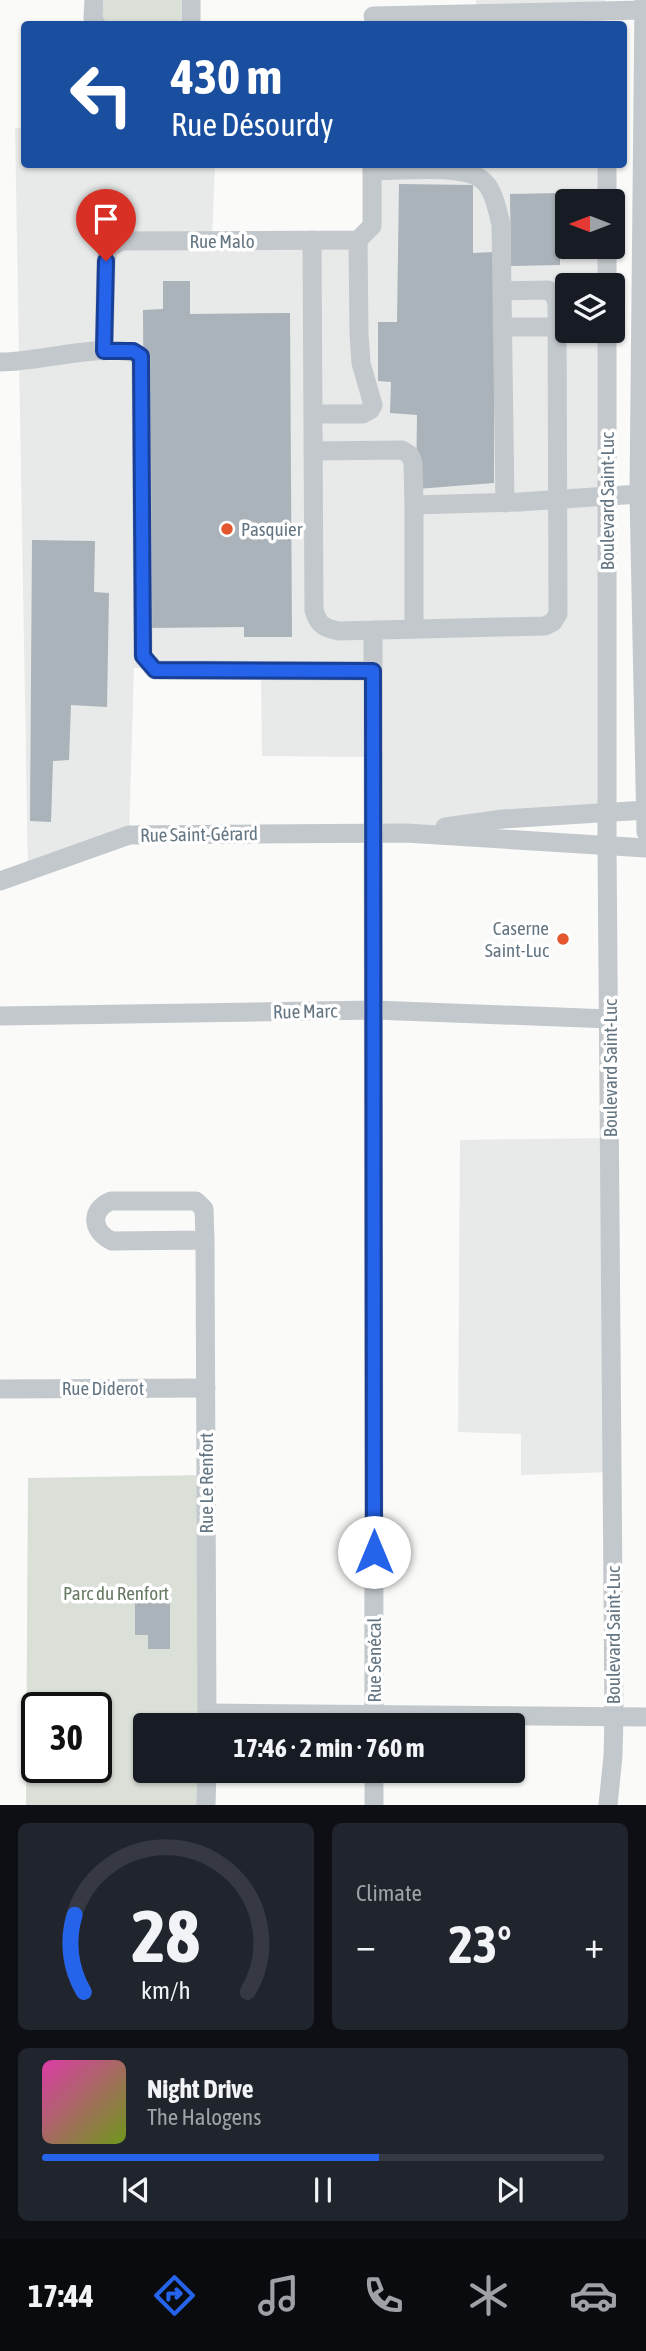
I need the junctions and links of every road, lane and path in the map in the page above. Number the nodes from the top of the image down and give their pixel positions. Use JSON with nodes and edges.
{"nodes":[{"id":1,"x":94,"y":0,"type":"edge"},
{"id":2,"x":191,"y":0,"type":"edge"},
{"id":3,"x":644,"y":5,"type":"edge"},
{"id":4,"x":605,"y":12,"type":"edge"},
{"id":5,"x":373,"y":13,"type":"edge"},
{"id":6,"x":94,"y":21,"type":"edge"},
{"id":7,"x":191,"y":21,"type":"edge"},
{"id":8,"x":372,"y":168,"type":"edge"},
{"id":9,"x":607,"y":168,"type":"edge"},
{"id":10,"x":607,"y":189,"type":"edge"},
{"id":11,"x":312,"y":240,"type":"junction"},
{"id":12,"x":358,"y":240,"type":"junction"},
{"id":13,"x":502,"y":291,"type":"junction"},
{"id":14,"x":555,"y":296,"type":"edge"},
{"id":15,"x":502,"y":327,"type":"junction"},
{"id":16,"x":555,"y":327,"type":"edge"},
{"id":17,"x":562,"y":343,"type":"edge"},
{"id":18,"x":607,"y":343,"type":"edge"},
{"id":19,"x":104,"y":351,"type":"junction"},
{"id":20,"x":0,"y":362,"type":"edge"},
{"id":21,"x":313,"y":414,"type":"junction"},
{"id":22,"x":313,"y":451,"type":"junction"},
{"id":23,"x":639,"y":494,"type":"junction"},
{"id":24,"x":607,"y":496,"type":"junction"},
{"id":25,"x":558,"y":500,"type":"junction"},
{"id":26,"x":505,"y":503,"type":"junction"},
{"id":27,"x":414,"y":505,"type":"junction"},
{"id":28,"x":414,"y":629,"type":"junction"},
{"id":29,"x":373,"y":630,"type":"junction"},
{"id":30,"x":373,"y":671,"type":"junction"},
{"id":31,"x":645,"y":810,"type":"edge"},
{"id":32,"x":608,"y":813,"type":"junction"},
{"id":33,"x":373,"y":832,"type":"junction"},
{"id":34,"x":646,"y":832,"type":"edge"},
{"id":35,"x":406,"y":833,"type":"junction"},
{"id":36,"x":607,"y":845,"type":"junction"},
{"id":37,"x":646,"y":848,"type":"edge"},
{"id":38,"x":0,"y":881,"type":"edge"},
{"id":39,"x":374,"y":1010,"type":"junction"},
{"id":40,"x":0,"y":1016,"type":"edge"},
{"id":41,"x":610,"y":1019,"type":"junction"},
{"id":42,"x":205,"y":1240,"type":"junction"},
{"id":43,"x":206,"y":1388,"type":"junction"},
{"id":44,"x":0,"y":1389,"type":"edge"},
{"id":45,"x":207,"y":1713,"type":"edge"},
{"id":46,"x":374,"y":1713,"type":"edge"},
{"id":47,"x":614,"y":1717,"type":"junction"},
{"id":48,"x":646,"y":1717,"type":"edge"},
{"id":49,"x":525,"y":1718,"type":"edge"},
{"id":50,"x":207,"y":1783,"type":"edge"},
{"id":51,"x":374,"y":1783,"type":"edge"},
{"id":52,"x":206,"y":1805,"type":"edge"},
{"id":53,"x":374,"y":1805,"type":"edge"},
{"id":54,"x":608,"y":1805,"type":"edge"}],
"edges":[{"from":1,"to":6,"type":"street"},
{"from":2,"to":7,"type":"street"},
{"from":3,"to":4,"type":"street"},
{"from":3,"to":23,"type":"street","name":"Boulevard Saint-Luc"},
{"from":4,"to":5,"type":"street"},
{"from":8,"to":12,"type":"street"},
{"from":8,"to":13,"type":"street"},
{"from":9,"to":10,"type":"street"},
{"from":11,"to":12,"type":"street","name":"Rue Malo"},
{"from":11,"to":19,"type":"street","name":"Rue Malo"},
{"from":11,"to":21,"type":"street"},
{"from":12,"to":21,"type":"street"},
{"from":13,"to":14,"type":"street"},
{"from":13,"to":15,"type":"street"},
{"from":15,"to":16,"type":"street"},
{"from":15,"to":26,"type":"street"},
{"from":17,"to":25,"type":"street"},
{"from":18,"to":24,"type":"street","name":"Boulevard Saint-Luc"},
{"from":19,"to":20,"type":"street"},
{"from":19,"to":30,"type":"street"},
{"from":21,"to":22,"type":"street"},
{"from":22,"to":27,"type":"street"},
{"from":22,"to":29,"type":"street"},
{"from":23,"to":24,"type":"street"},
{"from":23,"to":31,"type":"street","name":"Boulevard Saint-Luc"},
{"from":24,"to":25,"type":"street"},
{"from":24,"to":32,"type":"street","name":"Boulevard Saint-Luc"},
{"from":25,"to":26,"type":"street"},
{"from":25,"to":28,"type":"street"},
{"from":26,"to":27,"type":"street"},
{"from":27,"to":28,"type":"street"},
{"from":28,"to":29,"type":"street"},
{"from":29,"to":30,"type":"street","name":"Rue Senécal"},
{"from":30,"to":33,"type":"street","name":"Rue Senécal"},
{"from":31,"to":32,"type":"street","name":"Rue Saint-Gérard"},
{"from":31,"to":34,"type":"street","name":"Boulevard Saint-Luc"},
{"from":32,"to":35,"type":"street","name":"Rue Saint-Gérard"},
{"from":32,"to":36,"type":"street","name":"Boulevard Saint-Luc"},
{"from":33,"to":35,"type":"street","name":"Rue Saint-Gérard"},
{"from":33,"to":38,"type":"street","name":"Rue Saint-Gérard"},
{"from":33,"to":39,"type":"street","name":"Rue Senécal"},
{"from":35,"to":36,"type":"street","name":"Rue Saint-Gérard"},
{"from":36,"to":37,"type":"street","name":"Rue Saint-Gérard"},
{"from":36,"to":41,"type":"street","name":"Boulevard Saint-Luc"},
{"from":39,"to":40,"type":"street","name":"Rue Marc"},
{"from":39,"to":41,"type":"street","name":"Rue Marc"},
{"from":39,"to":46,"type":"street","name":"Rue Senécal"},
{"from":41,"to":47,"type":"street","name":"Boulevard Saint-Luc"},
{"from":42,"to":42,"type":"street","name":"Rue Le Renfort"},
{"from":42,"to":43,"type":"street","name":"Rue Le Renfort"},
{"from":43,"to":44,"type":"street","name":"Rue Diderot"},
{"from":43,"to":45,"type":"street","name":"Rue Le Renfort"},
{"from":47,"to":48,"type":"street"},
{"from":47,"to":49,"type":"street"},
{"from":47,"to":54,"type":"street","name":"Boulevard Saint-Luc"},
{"from":50,"to":52,"type":"street"},
{"from":51,"to":53,"type":"street"}]}
